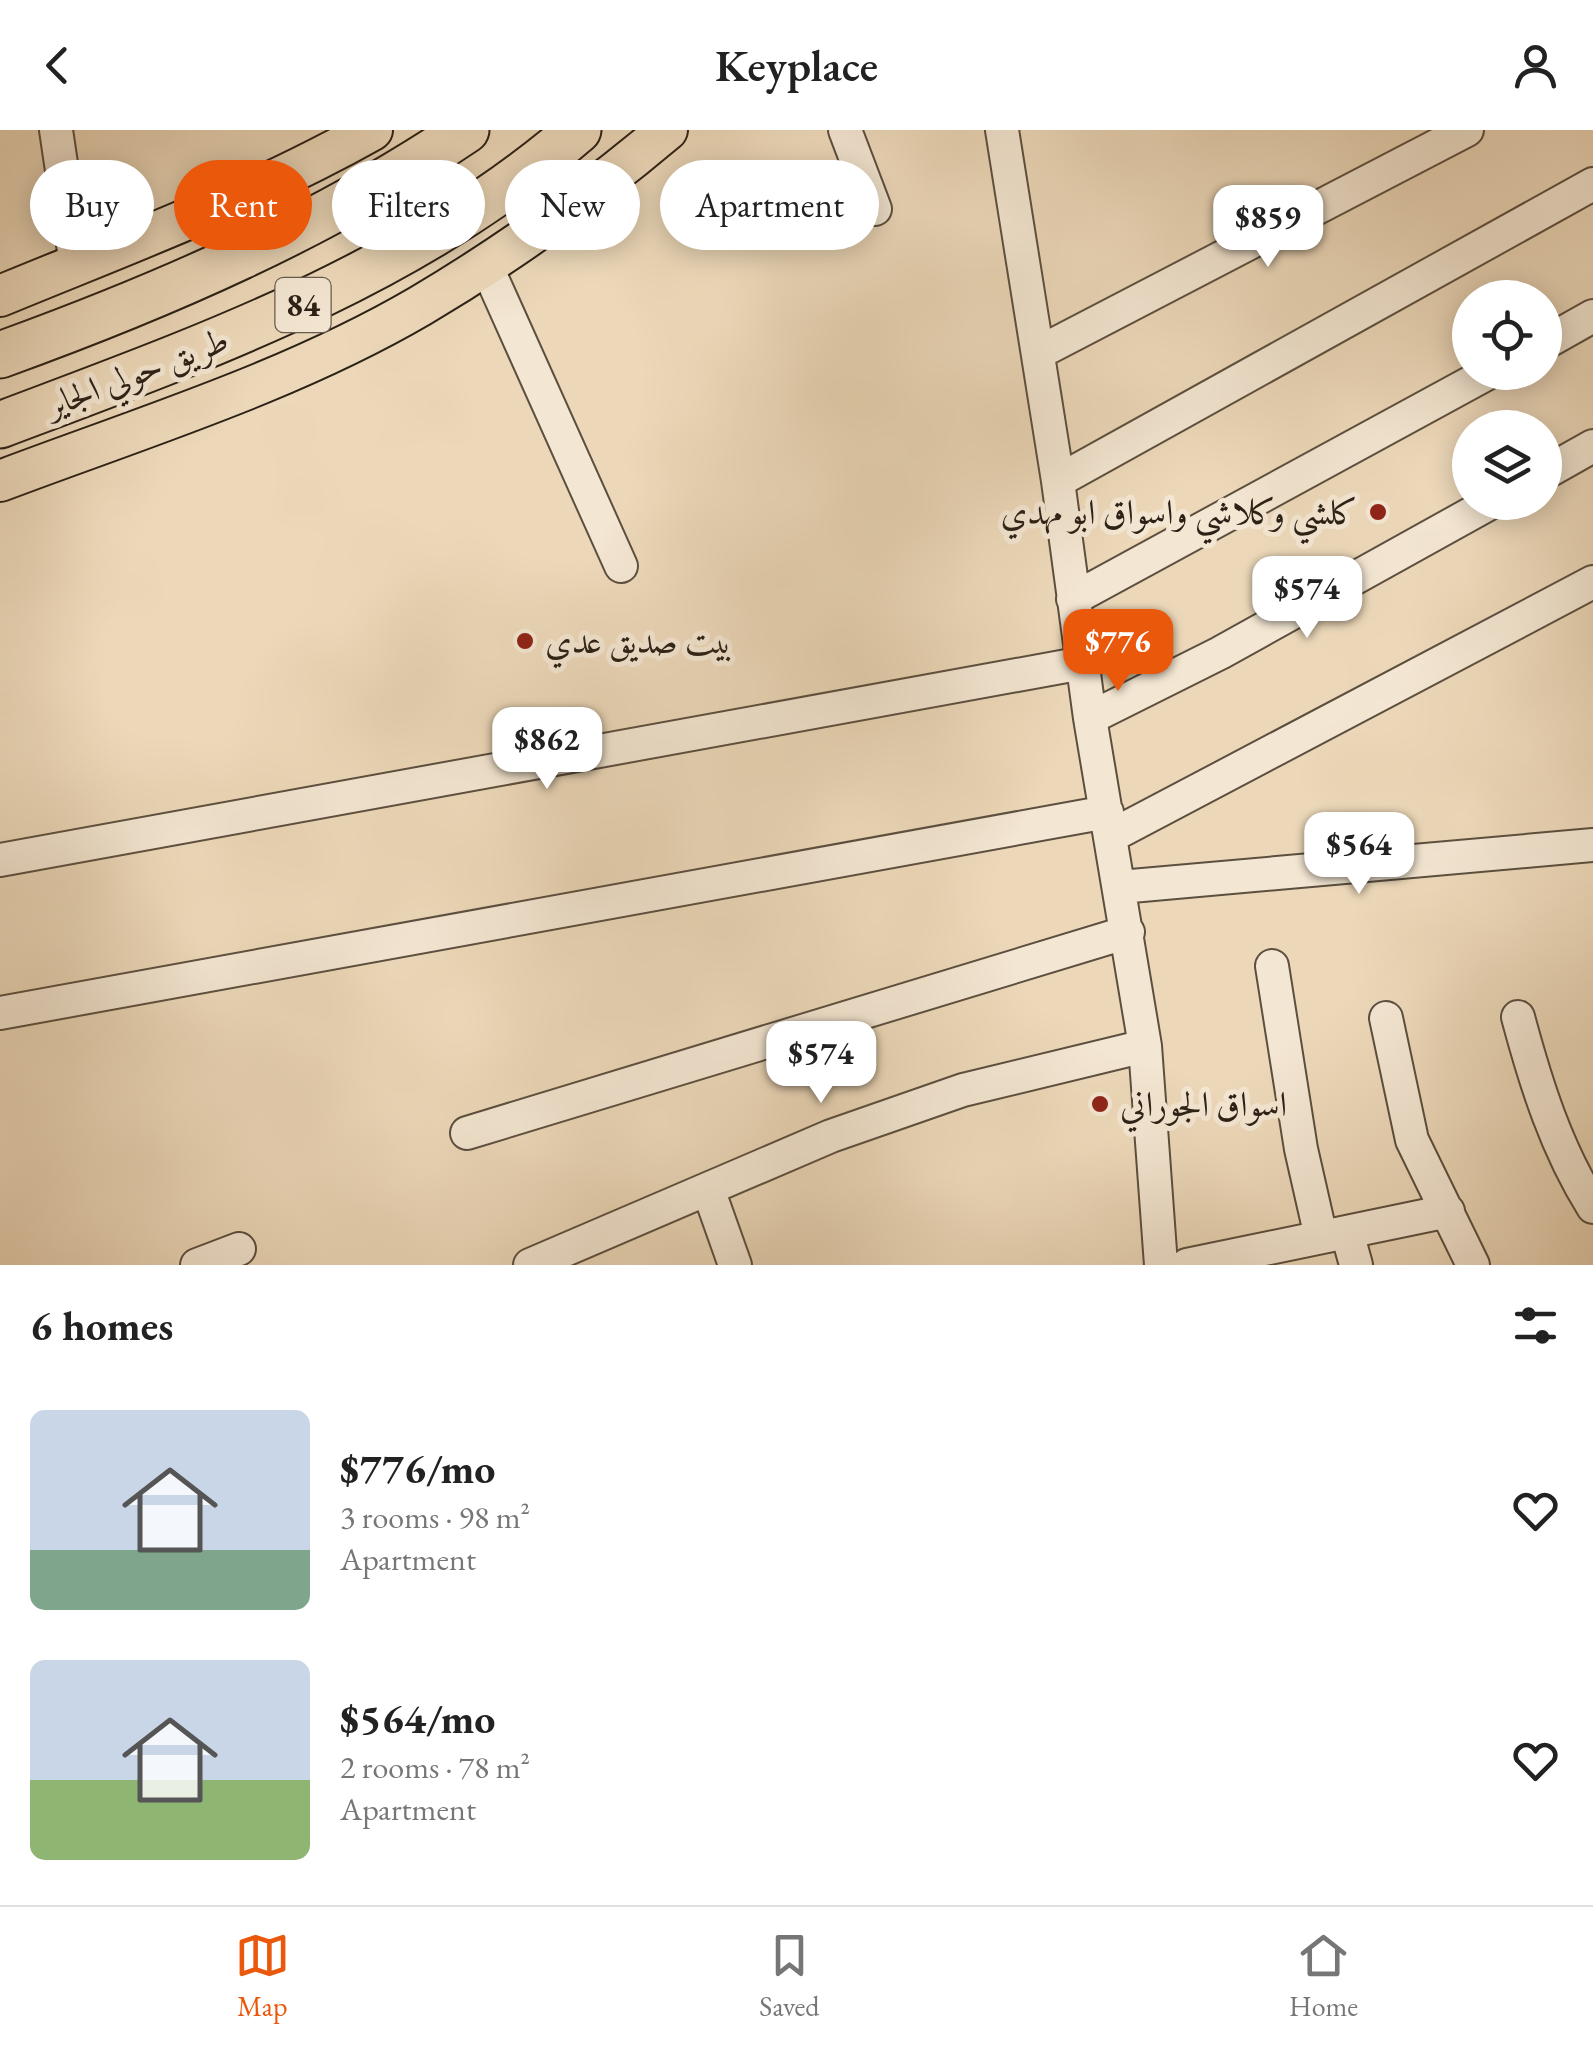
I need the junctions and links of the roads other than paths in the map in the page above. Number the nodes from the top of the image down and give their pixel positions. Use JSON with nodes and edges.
{"nodes":[{"id":1,"x":56,"y":130,"type":"edge"},
{"id":2,"x":372,"y":130,"type":"edge"},
{"id":3,"x":466,"y":130,"type":"edge"},
{"id":4,"x":578,"y":130,"type":"edge"},
{"id":5,"x":667,"y":130,"type":"edge"},
{"id":6,"x":845,"y":130,"type":"edge"},
{"id":7,"x":1002,"y":130,"type":"edge"},
{"id":8,"x":1467,"y":130,"type":"edge"},
{"id":9,"x":856,"y":160,"type":"edge"},
{"id":10,"x":1593,"y":184,"type":"edge"},
{"id":11,"x":484,"y":263,"type":"junction"},
{"id":12,"x":76,"y":265,"type":"junction"},
{"id":13,"x":0,"y":296,"type":"edge"},
{"id":14,"x":1593,"y":316,"type":"edge"},
{"id":15,"x":1562,"y":333,"type":"edge"},
{"id":16,"x":4,"y":341,"type":"edge"},
{"id":17,"x":1038,"y":353,"type":"junction"},
{"id":18,"x":1457,"y":390,"type":"edge"},
{"id":19,"x":0,"y":425,"type":"edge"},
{"id":20,"x":1593,"y":446,"type":"edge"},
{"id":21,"x":1562,"y":463,"type":"edge"},
{"id":22,"x":0,"y":481,"type":"edge"},
{"id":23,"x":1058,"y":481,"type":"junction"},
{"id":24,"x":1460,"y":520,"type":"edge"},
{"id":25,"x":620,"y":566,"type":"dead end"},
{"id":26,"x":1593,"y":582,"type":"edge"},
{"id":27,"x":1073,"y":599,"type":"junction"},
{"id":28,"x":1082,"y":663,"type":"junction"},
{"id":29,"x":1090,"y":718,"type":"junction"},
{"id":30,"x":1109,"y":824,"type":"junction"},
{"id":31,"x":1593,"y":844,"type":"edge"},
{"id":32,"x":0,"y":860,"type":"edge"},
{"id":33,"x":1120,"y":887,"type":"junction"},
{"id":34,"x":1128,"y":932,"type":"junction"},
{"id":35,"x":1272,"y":966,"type":"dead end"},
{"id":36,"x":0,"y":1013,"type":"edge"},
{"id":37,"x":1518,"y":1017,"type":"dead end"},
{"id":38,"x":1386,"y":1018,"type":"dead end"},
{"id":39,"x":1145,"y":1046,"type":"junction"},
{"id":40,"x":467,"y":1133,"type":"dead end"},
{"id":41,"x":708,"y":1188,"type":"junction"},
{"id":42,"x":1593,"y":1206,"type":"edge"},
{"id":43,"x":1448,"y":1211,"type":"junction"},
{"id":44,"x":1334,"y":1235,"type":"junction"},
{"id":45,"x":239,"y":1249,"type":"dead end"},
{"id":46,"x":1152,"y":1258,"type":"edge"},
{"id":47,"x":197,"y":1265,"type":"edge"},
{"id":48,"x":530,"y":1265,"type":"edge"},
{"id":49,"x":735,"y":1265,"type":"edge"},
{"id":50,"x":1187,"y":1265,"type":"edge"},
{"id":51,"x":1356,"y":1265,"type":"edge"},
{"id":52,"x":1474,"y":1265,"type":"edge"}],
"edges":[{"from":1,"to":12,"type":"street"},
{"from":2,"to":12,"type":"main road"},
{"from":3,"to":16,"type":"highway","name":"طريق حولي الجاير","number":"84"},
{"from":4,"to":19,"type":"highway","name":"طريق حولي الجاير","number":"84"},
{"from":5,"to":11,"type":"main road"},
{"from":6,"to":9,"type":"street"},
{"from":7,"to":17,"type":"street"},
{"from":8,"to":17,"type":"street"},
{"from":10,"to":23,"type":"street"},
{"from":11,"to":22,"type":"main road"},
{"from":11,"to":25,"type":"street"},
{"from":12,"to":13,"type":"main road"},
{"from":14,"to":15,"type":"street"},
{"from":17,"to":23,"type":"street"},
{"from":18,"to":27,"type":"street"},
{"from":20,"to":21,"type":"street"},
{"from":23,"to":27,"type":"street"},
{"from":24,"to":29,"type":"street"},
{"from":26,"to":30,"type":"street"},
{"from":27,"to":28,"type":"street"},
{"from":28,"to":29,"type":"street"},
{"from":28,"to":32,"type":"street"},
{"from":29,"to":30,"type":"street"},
{"from":30,"to":33,"type":"street"},
{"from":30,"to":36,"type":"street"},
{"from":31,"to":33,"type":"street"},
{"from":33,"to":34,"type":"street"},
{"from":34,"to":39,"type":"street"},
{"from":34,"to":40,"type":"street"},
{"from":35,"to":44,"type":"street"},
{"from":37,"to":42,"type":"street"},
{"from":38,"to":43,"type":"street"},
{"from":39,"to":41,"type":"street"},
{"from":39,"to":46,"type":"street"},
{"from":41,"to":48,"type":"street"},
{"from":41,"to":49,"type":"street"},
{"from":43,"to":44,"type":"street"},
{"from":43,"to":52,"type":"street"},
{"from":44,"to":50,"type":"street"},
{"from":44,"to":51,"type":"street"},
{"from":45,"to":47,"type":"street"}]}
